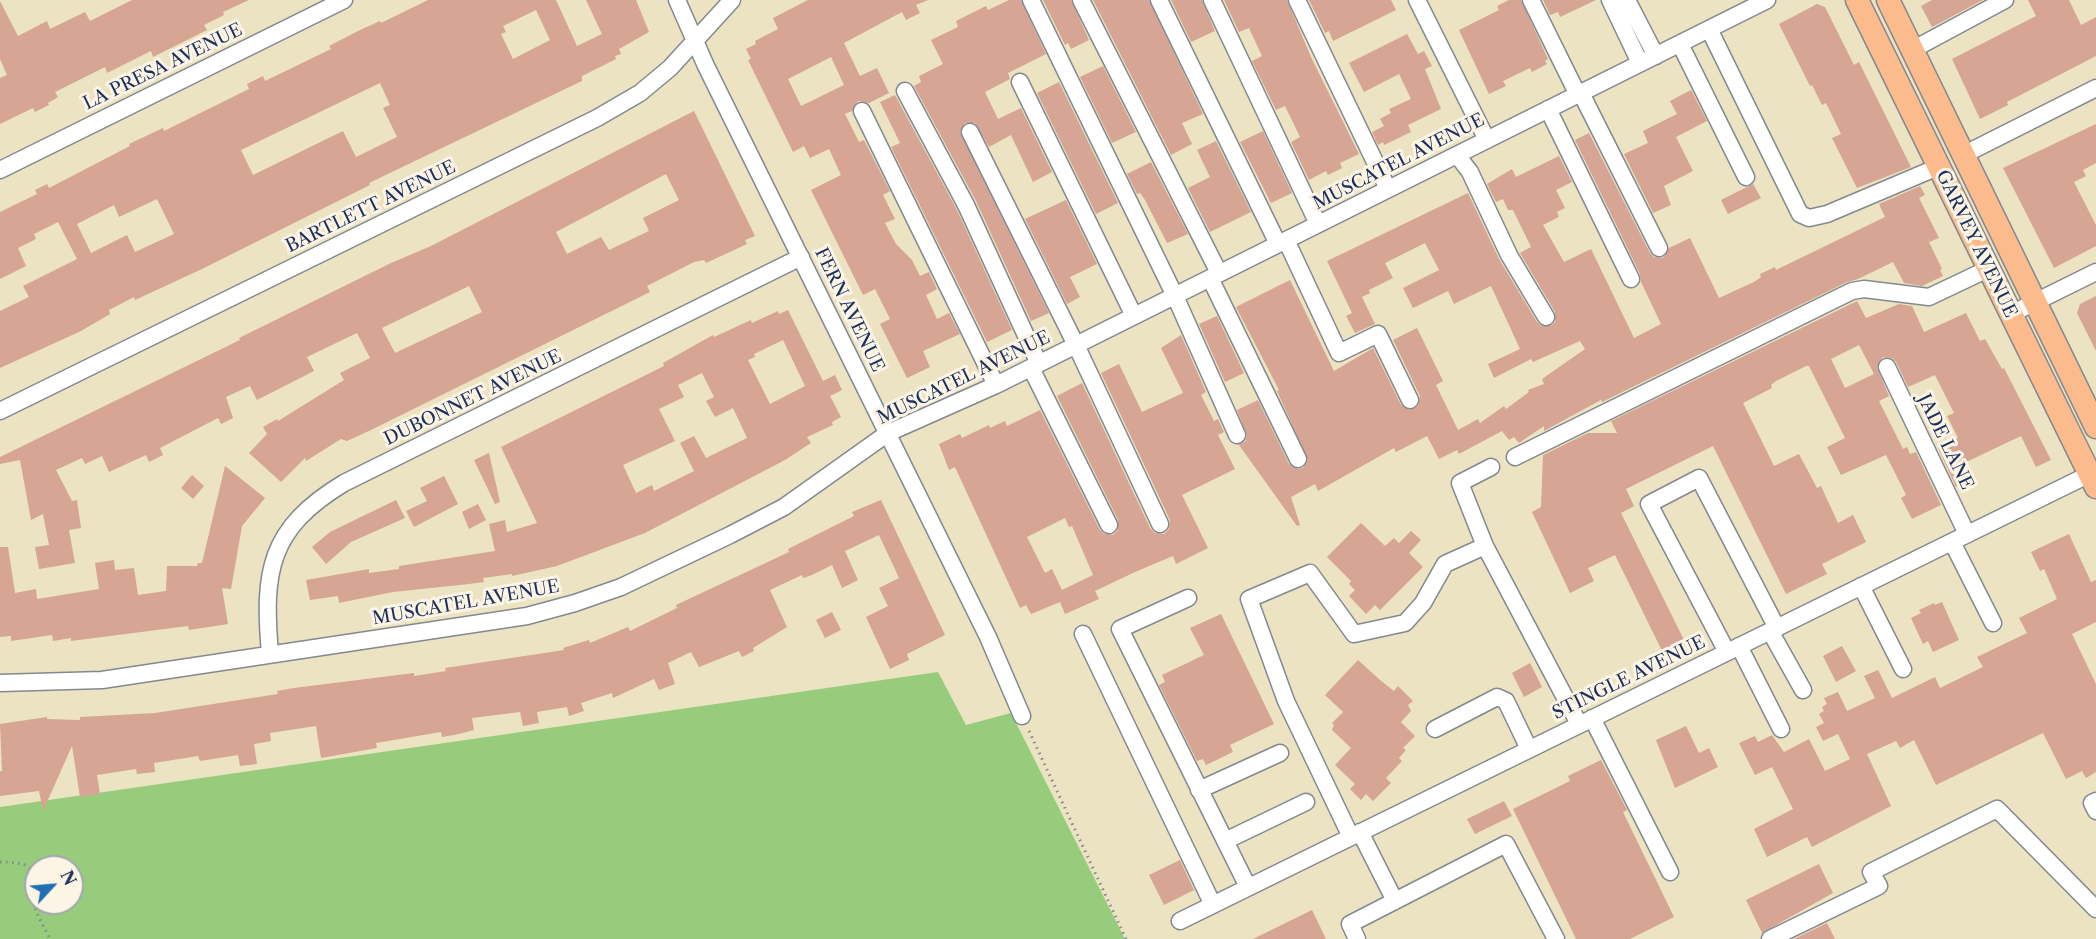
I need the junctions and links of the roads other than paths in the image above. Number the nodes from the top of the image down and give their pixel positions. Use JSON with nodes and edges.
{"nodes":[{"id":1,"x":344,"y":0,"type":"edge"},
{"id":2,"x":677,"y":0,"type":"edge"},
{"id":3,"x":732,"y":0,"type":"edge"},
{"id":4,"x":1031,"y":0,"type":"edge"},
{"id":5,"x":1081,"y":0,"type":"edge"},
{"id":6,"x":1159,"y":0,"type":"edge"},
{"id":7,"x":1212,"y":0,"type":"edge"},
{"id":8,"x":1297,"y":0,"type":"edge"},
{"id":9,"x":1417,"y":0,"type":"edge"},
{"id":10,"x":1531,"y":0,"type":"edge"},
{"id":11,"x":1610,"y":0,"type":"edge"},
{"id":12,"x":1627,"y":0,"type":"edge"},
{"id":13,"x":1767,"y":0,"type":"edge"},
{"id":14,"x":1857,"y":0,"type":"edge"},
{"id":15,"x":1888,"y":0,"type":"edge"},
{"id":16,"x":2005,"y":0,"type":"edge"},
{"id":17,"x":1709,"y":29,"type":"junction"},
{"id":18,"x":694,"y":41,"type":"junction"},
{"id":19,"x":1680,"y":44,"type":"junction"},
{"id":20,"x":1912,"y":51,"type":"junction"},
{"id":21,"x":1656,"y":56,"type":"junction"},
{"id":22,"x":1640,"y":63,"type":"junction"},
{"id":23,"x":1020,"y":82,"type":"dead end"},
{"id":24,"x":2096,"y":88,"type":"edge"},
{"id":25,"x":905,"y":91,"type":"dead end"},
{"id":26,"x":1579,"y":94,"type":"junction"},
{"id":27,"x":1548,"y":109,"type":"junction"},
{"id":28,"x":862,"y":111,"type":"dead end"},
{"id":29,"x":970,"y":132,"type":"dead end"},
{"id":30,"x":1488,"y":140,"type":"junction"},
{"id":31,"x":1963,"y":154,"type":"junction"},
{"id":32,"x":1457,"y":155,"type":"junction"},
{"id":33,"x":1938,"y":167,"type":"junction"},
{"id":34,"x":0,"y":170,"type":"edge"},
{"id":35,"x":1746,"y":177,"type":"dead end"},
{"id":36,"x":1388,"y":189,"type":"junction"},
{"id":37,"x":1318,"y":224,"type":"junction"},
{"id":38,"x":1282,"y":242,"type":"junction"},
{"id":39,"x":1659,"y":248,"type":"dead end"},
{"id":40,"x":801,"y":258,"type":"junction"},
{"id":41,"x":1988,"y":269,"type":"junction"},
{"id":42,"x":2096,"y":272,"type":"edge"},
{"id":43,"x":1215,"y":276,"type":"junction"},
{"id":44,"x":1631,"y":279,"type":"dead end"},
{"id":45,"x":1174,"y":296,"type":"junction"},
{"id":46,"x":2035,"y":302,"type":"junction"},
{"id":47,"x":2011,"y":314,"type":"junction"},
{"id":48,"x":1134,"y":316,"type":"junction"},
{"id":49,"x":1546,"y":317,"type":"dead end"},
{"id":50,"x":1076,"y":345,"type":"junction"},
{"id":51,"x":1035,"y":366,"type":"junction"},
{"id":52,"x":1887,"y":368,"type":"dead end"},
{"id":53,"x":996,"y":385,"type":"junction"},
{"id":54,"x":1410,"y":400,"type":"dead end"},
{"id":55,"x":0,"y":411,"type":"edge"},
{"id":56,"x":2096,"y":427,"type":"edge"},
{"id":57,"x":888,"y":433,"type":"junction"},
{"id":58,"x":1237,"y":435,"type":"dead end"},
{"id":59,"x":1515,"y":456,"type":"dead end"},
{"id":60,"x":1298,"y":459,"type":"dead end"},
{"id":61,"x":1491,"y":467,"type":"dead end"},
{"id":62,"x":2094,"y":477,"type":"edge"},
{"id":63,"x":1160,"y":524,"type":"dead end"},
{"id":64,"x":1109,"y":525,"type":"dead end"},
{"id":65,"x":1967,"y":534,"type":"junction"},
{"id":66,"x":1952,"y":542,"type":"junction"},
{"id":67,"x":1485,"y":546,"type":"junction"},
{"id":68,"x":1861,"y":586,"type":"junction"},
{"id":69,"x":1188,"y":598,"type":"dead end"},
{"id":70,"x":1993,"y":623,"type":"dead end"},
{"id":71,"x":1773,"y":629,"type":"junction"},
{"id":72,"x":1083,"y":634,"type":"dead end"},
{"id":73,"x":1733,"y":649,"type":"junction"},
{"id":74,"x":270,"y":654,"type":"junction"},
{"id":75,"x":1903,"y":669,"type":"dead end"},
{"id":76,"x":0,"y":683,"type":"edge"},
{"id":77,"x":1803,"y":690,"type":"dead end"},
{"id":78,"x":1022,"y":716,"type":"road end"},
{"id":79,"x":1585,"y":721,"type":"junction"},
{"id":80,"x":1435,"y":729,"type":"dead end"},
{"id":81,"x":1781,"y":729,"type":"dead end"},
{"id":82,"x":1529,"y":748,"type":"junction"},
{"id":83,"x":1280,"y":753,"type":"dead end"},
{"id":84,"x":1200,"y":790,"type":"junction"},
{"id":85,"x":2096,"y":801,"type":"edge"},
{"id":86,"x":1306,"y":802,"type":"dead end"},
{"id":87,"x":2096,"y":811,"type":"edge"},
{"id":88,"x":1356,"y":834,"type":"junction"},
{"id":89,"x":1225,"y":842,"type":"junction"},
{"id":90,"x":1670,"y":872,"type":"dead end"},
{"id":91,"x":1248,"y":887,"type":"junction"},
{"id":92,"x":1395,"y":901,"type":"junction"},
{"id":93,"x":1213,"y":905,"type":"junction"},
{"id":94,"x":2096,"y":909,"type":"edge"},
{"id":95,"x":1180,"y":921,"type":"dead end"},
{"id":96,"x":1357,"y":939,"type":"edge"},
{"id":97,"x":1556,"y":939,"type":"edge"},
{"id":98,"x":1770,"y":939,"type":"edge"}],
"edges":[{"from":1,"to":34,"type":"street","name":"LA PRESA AVENUE"},
{"from":2,"to":18,"type":"street","name":"FERN AVENUE"},
{"from":3,"to":18,"type":"street","name":"BARTLETT AVENUE"},
{"from":4,"to":45,"type":"street"},
{"from":5,"to":43,"type":"street"},
{"from":6,"to":38,"type":"street"},
{"from":7,"to":37,"type":"street"},
{"from":8,"to":36,"type":"street"},
{"from":9,"to":30,"type":"street"},
{"from":10,"to":26,"type":"street"},
{"from":11,"to":22,"type":"street"},
{"from":12,"to":21,"type":"street"},
{"from":13,"to":17,"type":"street","name":"MUSCATEL AVENUE"},
{"from":14,"to":33,"type":"main road","name":"GARVEY AVENUE"},
{"from":15,"to":20,"type":"main road","name":"GARVEY AVENUE"},
{"from":16,"to":20,"type":"street"},
{"from":17,"to":19,"type":"street","name":"MUSCATEL AVENUE"},
{"from":17,"to":33,"type":"street"},
{"from":18,"to":40,"type":"street","name":"FERN AVENUE"},
{"from":18,"to":55,"type":"street","name":"BARTLETT AVENUE"},
{"from":19,"to":21,"type":"street","name":"MUSCATEL AVENUE"},
{"from":19,"to":35,"type":"street"},
{"from":20,"to":31,"type":"main road","name":"GARVEY AVENUE"},
{"from":21,"to":22,"type":"street","name":"MUSCATEL AVENUE"},
{"from":22,"to":26,"type":"street","name":"MUSCATEL AVENUE"},
{"from":23,"to":48,"type":"street"},
{"from":24,"to":31,"type":"street"},
{"from":25,"to":51,"type":"street"},
{"from":26,"to":27,"type":"street","name":"MUSCATEL AVENUE"},
{"from":26,"to":39,"type":"street"},
{"from":27,"to":30,"type":"street","name":"MUSCATEL AVENUE"},
{"from":27,"to":44,"type":"street"},
{"from":28,"to":53,"type":"street"},
{"from":29,"to":50,"type":"street"},
{"from":30,"to":32,"type":"street","name":"MUSCATEL AVENUE"},
{"from":31,"to":46,"type":"main road","name":"GARVEY AVENUE"},
{"from":32,"to":36,"type":"street","name":"MUSCATEL AVENUE"},
{"from":32,"to":49,"type":"street"},
{"from":33,"to":41,"type":"main road","name":"GARVEY AVENUE"},
{"from":36,"to":37,"type":"street","name":"MUSCATEL AVENUE"},
{"from":37,"to":38,"type":"street","name":"MUSCATEL AVENUE"},
{"from":38,"to":43,"type":"street","name":"MUSCATEL AVENUE"},
{"from":38,"to":54,"type":"street"},
{"from":40,"to":57,"type":"street","name":"FERN AVENUE"},
{"from":40,"to":74,"type":"street","name":"DUBONNET AVENUE"},
{"from":41,"to":47,"type":"main road","name":"GARVEY AVENUE"},
{"from":41,"to":59,"type":"street"},
{"from":42,"to":46,"type":"street"},
{"from":43,"to":45,"type":"street","name":"MUSCATEL AVENUE"},
{"from":43,"to":60,"type":"street"},
{"from":45,"to":48,"type":"street","name":"MUSCATEL AVENUE"},
{"from":45,"to":58,"type":"street"},
{"from":46,"to":47,"type":"street"},
{"from":46,"to":56,"type":"main road","name":"GARVEY AVENUE"},
{"from":47,"to":62,"type":"main road","name":"GARVEY AVENUE"},
{"from":48,"to":50,"type":"street","name":"MUSCATEL AVENUE"},
{"from":50,"to":51,"type":"street","name":"MUSCATEL AVENUE"},
{"from":50,"to":63,"type":"street"},
{"from":51,"to":53,"type":"street","name":"MUSCATEL AVENUE"},
{"from":51,"to":64,"type":"street"},
{"from":52,"to":65,"type":"street","name":"JADE LANE"},
{"from":53,"to":57,"type":"street","name":"MUSCATEL AVENUE"},
{"from":57,"to":74,"type":"street","name":"MUSCATEL AVENUE"},
{"from":57,"to":78,"type":"street","name":"FERN AVENUE"},
{"from":61,"to":67,"type":"street"},
{"from":62,"to":65,"type":"street","name":"STINGLE AVENUE"},
{"from":65,"to":66,"type":"street","name":"STINGLE AVENUE"},
{"from":66,"to":68,"type":"street","name":"STINGLE AVENUE"},
{"from":66,"to":70,"type":"street"},
{"from":67,"to":79,"type":"street"},
{"from":67,"to":88,"type":"street"},
{"from":68,"to":71,"type":"street","name":"STINGLE AVENUE"},
{"from":68,"to":75,"type":"street"},
{"from":69,"to":84,"type":"street"},
{"from":71,"to":73,"type":"street","name":"STINGLE AVENUE"},
{"from":71,"to":73,"type":"street"},
{"from":71,"to":77,"type":"street"},
{"from":72,"to":93,"type":"street"},
{"from":73,"to":79,"type":"street","name":"STINGLE AVENUE"},
{"from":73,"to":81,"type":"street"},
{"from":74,"to":76,"type":"street","name":"MUSCATEL AVENUE"},
{"from":79,"to":82,"type":"street","name":"STINGLE AVENUE"},
{"from":79,"to":90,"type":"street"},
{"from":80,"to":82,"type":"street"},
{"from":82,"to":88,"type":"street","name":"STINGLE AVENUE"},
{"from":83,"to":84,"type":"street"},
{"from":84,"to":89,"type":"street"},
{"from":85,"to":87,"type":"street"},
{"from":86,"to":89,"type":"street"},
{"from":88,"to":91,"type":"street","name":"STINGLE AVENUE"},
{"from":88,"to":92,"type":"street"},
{"from":89,"to":91,"type":"street"},
{"from":91,"to":93,"type":"street","name":"STINGLE AVENUE"},
{"from":92,"to":96,"type":"street"},
{"from":92,"to":97,"type":"street"},
{"from":93,"to":95,"type":"street","name":"STINGLE AVENUE"},
{"from":94,"to":98,"type":"street"}]}
